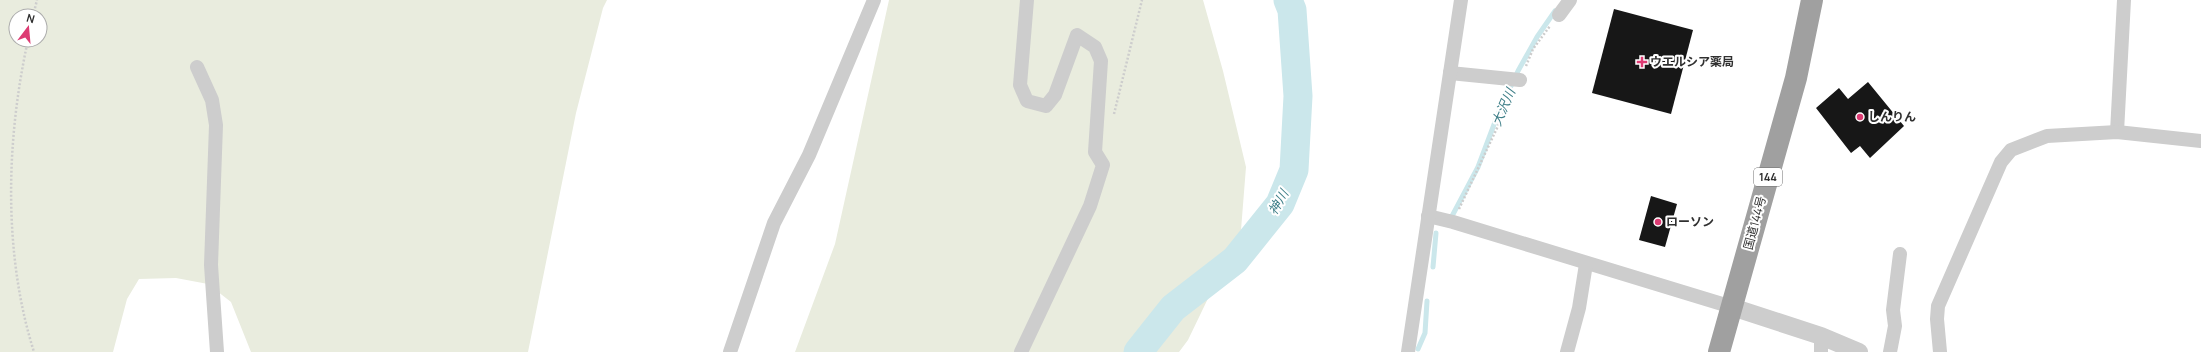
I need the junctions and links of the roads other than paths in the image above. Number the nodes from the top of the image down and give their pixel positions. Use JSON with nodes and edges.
{"nodes":[{"id":1,"x":874,"y":0,"type":"edge"},
{"id":2,"x":1027,"y":0,"type":"edge"},
{"id":3,"x":1461,"y":0,"type":"edge"},
{"id":4,"x":1570,"y":0,"type":"edge"},
{"id":5,"x":1812,"y":0,"type":"edge"},
{"id":6,"x":2124,"y":0,"type":"edge"},
{"id":7,"x":1559,"y":15,"type":"road end"},
{"id":8,"x":197,"y":67,"type":"dead end"},
{"id":9,"x":1450,"y":73,"type":"junction"},
{"id":10,"x":1515,"y":80,"type":"road end"},
{"id":11,"x":2117,"y":132,"type":"junction"},
{"id":12,"x":2201,"y":141,"type":"edge"},
{"id":13,"x":1428,"y":216,"type":"junction"},
{"id":14,"x":1900,"y":254,"type":"dead end"},
{"id":15,"x":1586,"y":264,"type":"junction"},
{"id":16,"x":1732,"y":307,"type":"junction"},
{"id":17,"x":1821,"y":344,"type":"edge"},
{"id":18,"x":217,"y":352,"type":"edge"},
{"id":19,"x":730,"y":352,"type":"edge"},
{"id":20,"x":1020,"y":352,"type":"edge"},
{"id":21,"x":1408,"y":352,"type":"edge"},
{"id":22,"x":1567,"y":352,"type":"edge"},
{"id":23,"x":1719,"y":352,"type":"edge"},
{"id":24,"x":1859,"y":352,"type":"edge"},
{"id":25,"x":1890,"y":352,"type":"edge"},
{"id":26,"x":1940,"y":352,"type":"edge"}],
"edges":[{"from":1,"to":19,"type":"street"},
{"from":2,"to":20,"type":"street"},
{"from":3,"to":9,"type":"street"},
{"from":4,"to":7,"type":"street"},
{"from":5,"to":16,"type":"highway","name":"国道144号","number":"144"},
{"from":6,"to":11,"type":"street"},
{"from":8,"to":18,"type":"street"},
{"from":9,"to":10,"type":"street"},
{"from":9,"to":13,"type":"street"},
{"from":11,"to":12,"type":"street"},
{"from":11,"to":26,"type":"street"},
{"from":13,"to":15,"type":"street"},
{"from":13,"to":21,"type":"street"},
{"from":14,"to":25,"type":"street"},
{"from":15,"to":16,"type":"street"},
{"from":15,"to":22,"type":"street"},
{"from":16,"to":17,"type":"street"},
{"from":16,"to":23,"type":"highway","name":"国道144号","number":"144"},
{"from":17,"to":24,"type":"street"}]}
